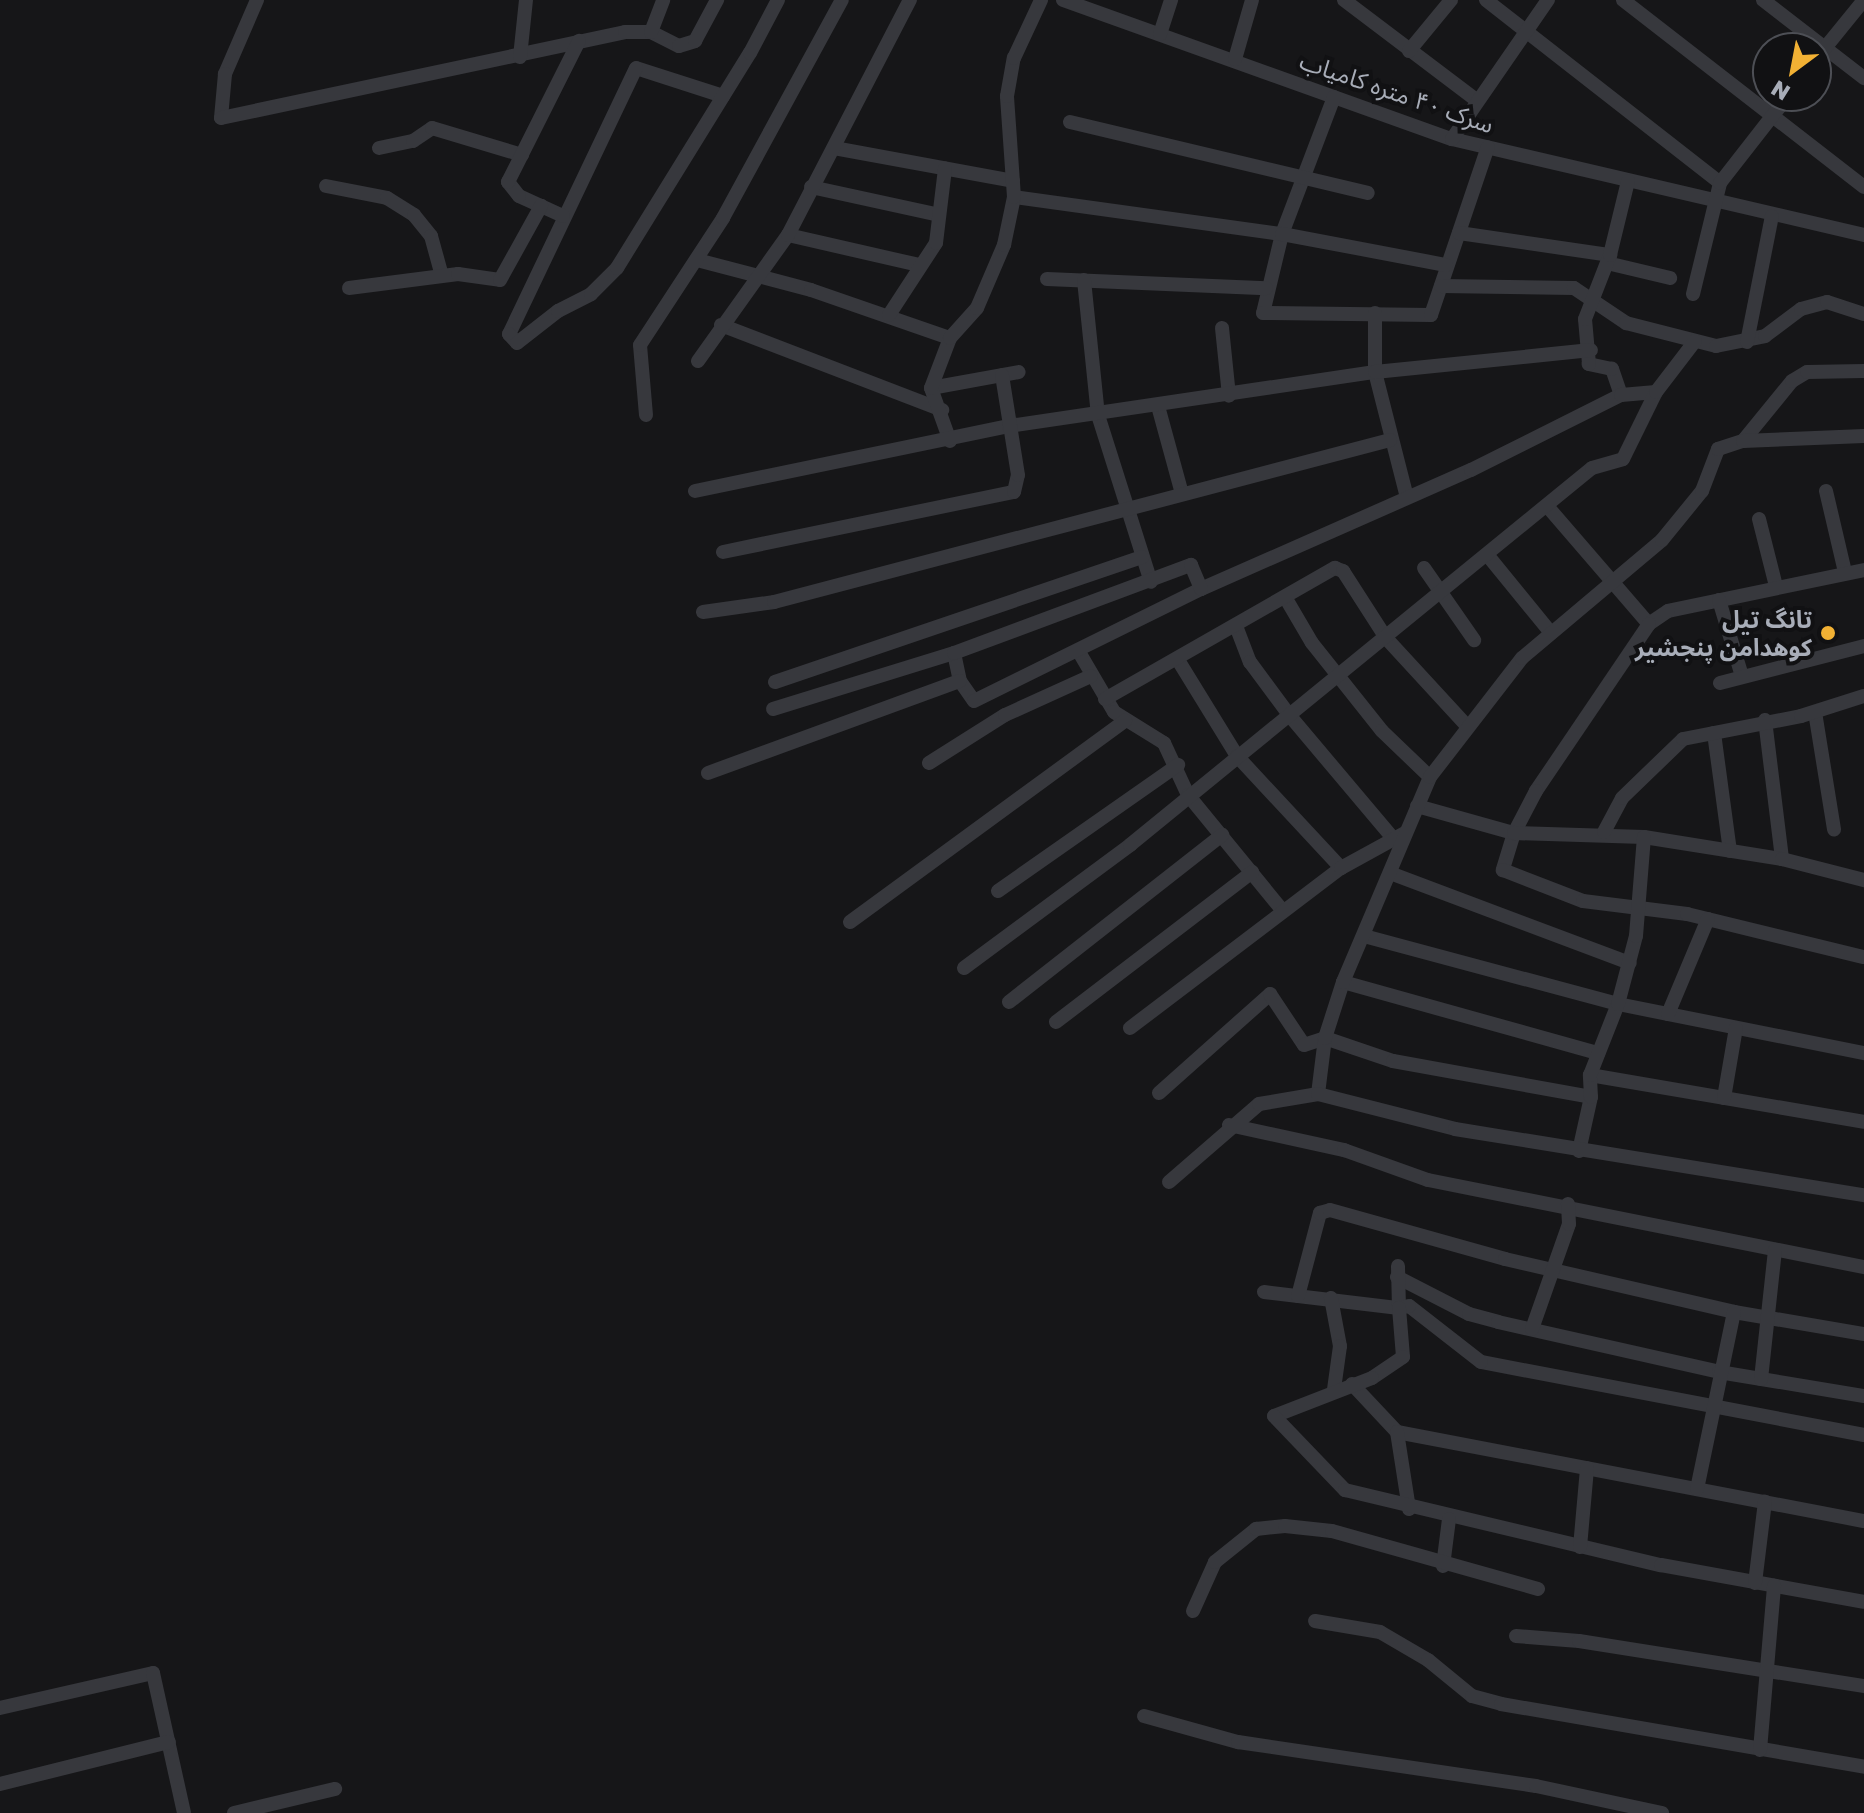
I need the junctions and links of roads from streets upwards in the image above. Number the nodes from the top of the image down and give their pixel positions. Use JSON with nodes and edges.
{"nodes":[{"id":1,"x":257,"y":0,"type":"edge"},
{"id":2,"x":526,"y":0,"type":"edge"},
{"id":3,"x":663,"y":0,"type":"edge"},
{"id":4,"x":717,"y":0,"type":"edge"},
{"id":5,"x":778,"y":0,"type":"edge"},
{"id":6,"x":842,"y":0,"type":"edge"},
{"id":7,"x":910,"y":0,"type":"edge"},
{"id":8,"x":1041,"y":0,"type":"edge"},
{"id":9,"x":1063,"y":0,"type":"edge"},
{"id":10,"x":1171,"y":0,"type":"edge"},
{"id":11,"x":1252,"y":0,"type":"edge"},
{"id":12,"x":1344,"y":0,"type":"edge"},
{"id":13,"x":1451,"y":0,"type":"edge"},
{"id":14,"x":1486,"y":0,"type":"edge"},
{"id":15,"x":1548,"y":0,"type":"edge"},
{"id":16,"x":1623,"y":0,"type":"edge"},
{"id":17,"x":1763,"y":0,"type":"edge"},
{"id":18,"x":1864,"y":0,"type":"edge"},
{"id":19,"x":1086,"y":4,"type":"edge"},
{"id":20,"x":1527,"y":31,"type":"junction"},
{"id":21,"x":651,"y":32,"type":"junction"},
{"id":22,"x":1797,"y":32,"type":"edge"},
{"id":23,"x":1160,"y":34,"type":"junction"},
{"id":24,"x":1832,"y":39,"type":"edge"},
{"id":25,"x":579,"y":41,"type":"junction"},
{"id":26,"x":1409,"y":51,"type":"junction"},
{"id":27,"x":520,"y":57,"type":"junction"},
{"id":28,"x":1235,"y":59,"type":"junction"},
{"id":29,"x":1832,"y":60,"type":"edge"},
{"id":30,"x":1864,"y":78,"type":"edge"},
{"id":31,"x":723,"y":96,"type":"junction"},
{"id":32,"x":1334,"y":97,"type":"junction"},
{"id":33,"x":1476,"y":100,"type":"junction"},
{"id":34,"x":1776,"y":112,"type":"edge"},
{"id":35,"x":1772,"y":117,"type":"junction"},
{"id":36,"x":1070,"y":122,"type":"dead end"},
{"id":37,"x":1452,"y":139,"type":"junction"},
{"id":38,"x":1488,"y":147,"type":"junction"},
{"id":39,"x":379,"y":148,"type":"dead end"},
{"id":40,"x":834,"y":148,"type":"junction"},
{"id":41,"x":522,"y":155,"type":"junction"},
{"id":42,"x":945,"y":169,"type":"junction"},
{"id":43,"x":1302,"y":178,"type":"junction"},
{"id":44,"x":1013,"y":181,"type":"junction"},
{"id":45,"x":1628,"y":181,"type":"junction"},
{"id":46,"x":1720,"y":183,"type":"junction"},
{"id":47,"x":326,"y":186,"type":"dead end"},
{"id":48,"x":811,"y":187,"type":"junction"},
{"id":49,"x":1864,"y":187,"type":"edge"},
{"id":50,"x":1368,"y":193,"type":"dead end"},
{"id":51,"x":1014,"y":197,"type":"junction"},
{"id":52,"x":1713,"y":202,"type":"junction"},
{"id":53,"x":541,"y":206,"type":"junction"},
{"id":54,"x":939,"y":215,"type":"junction"},
{"id":55,"x":563,"y":216,"type":"junction"},
{"id":56,"x":1772,"y":216,"type":"junction"},
{"id":57,"x":1459,"y":233,"type":"junction"},
{"id":58,"x":1282,"y":234,"type":"junction"},
{"id":59,"x":788,"y":235,"type":"junction"},
{"id":60,"x":1864,"y":235,"type":"edge"},
{"id":61,"x":1608,"y":259,"type":"junction"},
{"id":62,"x":697,"y":260,"type":"junction"},
{"id":63,"x":919,"y":265,"type":"junction"},
{"id":64,"x":1446,"y":265,"type":"junction"},
{"id":65,"x":442,"y":276,"type":"junction"},
{"id":66,"x":1670,"y":278,"type":"dead end"},
{"id":67,"x":755,"y":279,"type":"junction"},
{"id":68,"x":1047,"y":279,"type":"dead end"},
{"id":69,"x":1084,"y":280,"type":"junction"},
{"id":70,"x":1441,"y":286,"type":"junction"},
{"id":71,"x":349,"y":288,"type":"dead end"},
{"id":72,"x":1266,"y":288,"type":"junction"},
{"id":73,"x":1693,"y":294,"type":"dead end"},
{"id":74,"x":1592,"y":299,"type":"junction"},
{"id":75,"x":1375,"y":313,"type":"junction"},
{"id":76,"x":1864,"y":314,"type":"edge"},
{"id":77,"x":889,"y":315,"type":"junction"},
{"id":78,"x":721,"y":325,"type":"junction"},
{"id":79,"x":1222,"y":328,"type":"dead end"},
{"id":80,"x":950,"y":338,"type":"junction"},
{"id":81,"x":1695,"y":341,"type":"junction"},
{"id":82,"x":1747,"y":342,"type":"junction"},
{"id":83,"x":1591,"y":350,"type":"junction"},
{"id":84,"x":698,"y":361,"type":"dead end"},
{"id":85,"x":1864,"y":371,"type":"edge"},
{"id":86,"x":1019,"y":372,"type":"dead end"},
{"id":87,"x":1375,"y":372,"type":"junction"},
{"id":88,"x":1002,"y":375,"type":"junction"},
{"id":89,"x":931,"y":388,"type":"junction"},
{"id":90,"x":1656,"y":392,"type":"junction"},
{"id":91,"x":1621,"y":395,"type":"junction"},
{"id":92,"x":1229,"y":396,"type":"junction"},
{"id":93,"x":1158,"y":406,"type":"junction"},
{"id":94,"x":942,"y":410,"type":"junction"},
{"id":95,"x":646,"y":415,"type":"dead end"},
{"id":96,"x":1098,"y":415,"type":"junction"},
{"id":97,"x":1009,"y":426,"type":"junction"},
{"id":98,"x":1864,"y":436,"type":"edge"},
{"id":99,"x":1390,"y":440,"type":"junction"},
{"id":100,"x":950,"y":441,"type":"junction"},
{"id":101,"x":1743,"y":441,"type":"junction"},
{"id":102,"x":695,"y":491,"type":"dead end"},
{"id":103,"x":1826,"y":491,"type":"dead end"},
{"id":104,"x":1182,"y":494,"type":"junction"},
{"id":105,"x":1406,"y":494,"type":"junction"},
{"id":106,"x":1547,"y":506,"type":"junction"},
{"id":107,"x":1128,"y":509,"type":"junction"},
{"id":108,"x":1759,"y":519,"type":"dead end"},
{"id":109,"x":723,"y":552,"type":"dead end"},
{"id":110,"x":1142,"y":557,"type":"junction"},
{"id":111,"x":1489,"y":557,"type":"junction"},
{"id":112,"x":1424,"y":568,"type":"dead end"},
{"id":113,"x":1864,"y":570,"type":"edge"},
{"id":114,"x":1845,"y":572,"type":"junction"},
{"id":115,"x":1615,"y":581,"type":"junction"},
{"id":116,"x":1151,"y":582,"type":"junction"},
{"id":117,"x":1776,"y":586,"type":"junction"},
{"id":118,"x":1201,"y":589,"type":"junction"},
{"id":119,"x":1440,"y":594,"type":"junction"},
{"id":120,"x":1285,"y":597,"type":"junction"},
{"id":121,"x":1719,"y":600,"type":"junction"},
{"id":122,"x":703,"y":612,"type":"dead end"},
{"id":123,"x":1649,"y":624,"type":"junction"},
{"id":124,"x":1236,"y":626,"type":"junction"},
{"id":125,"x":1551,"y":633,"type":"junction"},
{"id":126,"x":1386,"y":638,"type":"junction"},
{"id":127,"x":1474,"y":640,"type":"dead end"},
{"id":128,"x":1864,"y":646,"type":"edge"},
{"id":129,"x":1079,"y":652,"type":"junction"},
{"id":130,"x":954,"y":653,"type":"junction"},
{"id":131,"x":1178,"y":660,"type":"junction"},
{"id":132,"x":1337,"y":674,"type":"junction"},
{"id":133,"x":1091,"y":676,"type":"junction"},
{"id":134,"x":1742,"y":676,"type":"junction"},
{"id":135,"x":960,"y":681,"type":"junction"},
{"id":136,"x":775,"y":682,"type":"dead end"},
{"id":137,"x":1720,"y":683,"type":"dead end"},
{"id":138,"x":1864,"y":696,"type":"edge"},
{"id":139,"x":1105,"y":699,"type":"junction"},
{"id":140,"x":1864,"y":705,"type":"edge"},
{"id":141,"x":773,"y":709,"type":"dead end"},
{"id":142,"x":1815,"y":712,"type":"junction"},
{"id":143,"x":1290,"y":716,"type":"junction"},
{"id":144,"x":1765,"y":720,"type":"junction"},
{"id":145,"x":1125,"y":721,"type":"junction"},
{"id":146,"x":1467,"y":726,"type":"junction"},
{"id":147,"x":1714,"y":733,"type":"junction"},
{"id":148,"x":1237,"y":756,"type":"junction"},
{"id":149,"x":929,"y":763,"type":"dead end"},
{"id":150,"x":1178,"y":765,"type":"junction"},
{"id":151,"x":708,"y":773,"type":"dead end"},
{"id":152,"x":1430,"y":777,"type":"junction"},
{"id":153,"x":1188,"y":795,"type":"junction"},
{"id":154,"x":1417,"y":806,"type":"junction"},
{"id":155,"x":1834,"y":829,"type":"dead end"},
{"id":156,"x":1604,"y":832,"type":"junction"},
{"id":157,"x":1514,"y":833,"type":"junction"},
{"id":158,"x":1222,"y":835,"type":"junction"},
{"id":159,"x":1399,"y":835,"type":"junction"},
{"id":160,"x":1644,"y":837,"type":"junction"},
{"id":161,"x":1730,"y":851,"type":"junction"},
{"id":162,"x":1782,"y":859,"type":"junction"},
{"id":163,"x":1341,"y":868,"type":"junction"},
{"id":164,"x":1252,"y":872,"type":"junction"},
{"id":165,"x":1390,"y":873,"type":"junction"},
{"id":166,"x":1864,"y":880,"type":"edge"},
{"id":167,"x":998,"y":891,"type":"dead end"},
{"id":168,"x":1641,"y":908,"type":"junction"},
{"id":169,"x":1283,"y":911,"type":"junction"},
{"id":170,"x":1708,"y":919,"type":"junction"},
{"id":171,"x":850,"y":922,"type":"dead end"},
{"id":172,"x":1364,"y":936,"type":"junction"},
{"id":173,"x":1864,"y":957,"type":"edge"},
{"id":174,"x":1630,"y":963,"type":"junction"},
{"id":175,"x":964,"y":968,"type":"dead end"},
{"id":176,"x":1343,"y":982,"type":"junction"},
{"id":177,"x":1009,"y":1002,"type":"dead end"},
{"id":178,"x":1618,"y":1004,"type":"junction"},
{"id":179,"x":1668,"y":1014,"type":"junction"},
{"id":180,"x":1056,"y":1022,"type":"dead end"},
{"id":181,"x":1130,"y":1028,"type":"dead end"},
{"id":182,"x":1736,"y":1028,"type":"junction"},
{"id":183,"x":1325,"y":1038,"type":"junction"},
{"id":184,"x":1598,"y":1053,"type":"junction"},
{"id":185,"x":1864,"y":1053,"type":"edge"},
{"id":186,"x":1590,"y":1075,"type":"junction"},
{"id":187,"x":1159,"y":1093,"type":"dead end"},
{"id":188,"x":1318,"y":1094,"type":"junction"},
{"id":189,"x":1591,"y":1097,"type":"junction"},
{"id":190,"x":1724,"y":1098,"type":"junction"},
{"id":191,"x":1864,"y":1122,"type":"edge"},
{"id":192,"x":1229,"y":1125,"type":"junction"},
{"id":193,"x":1579,"y":1151,"type":"junction"},
{"id":194,"x":1169,"y":1182,"type":"dead end"},
{"id":195,"x":1864,"y":1195,"type":"edge"},
{"id":196,"x":1568,"y":1204,"type":"junction"},
{"id":197,"x":1775,"y":1250,"type":"junction"},
{"id":198,"x":1864,"y":1267,"type":"edge"},
{"id":199,"x":1553,"y":1270,"type":"junction"},
{"id":200,"x":1264,"y":1292,"type":"dead end"},
{"id":201,"x":1298,"y":1296,"type":"junction"},
{"id":202,"x":1331,"y":1298,"type":"junction"},
{"id":203,"x":1399,"y":1308,"type":"junction"},
{"id":204,"x":1734,"y":1312,"type":"junction"},
{"id":205,"x":1769,"y":1319,"type":"junction"},
{"id":206,"x":1532,"y":1329,"type":"junction"},
{"id":207,"x":1864,"y":1334,"type":"edge"},
{"id":208,"x":1719,"y":1372,"type":"junction"},
{"id":209,"x":1761,"y":1379,"type":"junction"},
{"id":210,"x":1352,"y":1384,"type":"junction"},
{"id":211,"x":1334,"y":1389,"type":"junction"},
{"id":212,"x":1864,"y":1396,"type":"edge"},
{"id":213,"x":1712,"y":1407,"type":"junction"},
{"id":214,"x":1397,"y":1432,"type":"junction"},
{"id":215,"x":1864,"y":1435,"type":"edge"},
{"id":216,"x":1587,"y":1468,"type":"junction"},
{"id":217,"x":1697,"y":1489,"type":"junction"},
{"id":218,"x":1765,"y":1502,"type":"junction"},
{"id":219,"x":1409,"y":1509,"type":"junction"},
{"id":220,"x":1449,"y":1519,"type":"junction"},
{"id":221,"x":1864,"y":1521,"type":"edge"},
{"id":222,"x":1580,"y":1547,"type":"junction"},
{"id":223,"x":1443,"y":1566,"type":"junction"},
{"id":224,"x":1755,"y":1583,"type":"junction"},
{"id":225,"x":1774,"y":1586,"type":"junction"},
{"id":226,"x":1538,"y":1589,"type":"dead end"},
{"id":227,"x":1864,"y":1602,"type":"edge"},
{"id":228,"x":1193,"y":1611,"type":"dead end"},
{"id":229,"x":1315,"y":1621,"type":"dead end"},
{"id":230,"x":1516,"y":1636,"type":"dead end"},
{"id":231,"x":1766,"y":1671,"type":"junction"},
{"id":232,"x":1864,"y":1686,"type":"edge"},
{"id":233,"x":0,"y":1708,"type":"edge"},
{"id":234,"x":1144,"y":1716,"type":"dead end"},
{"id":235,"x":169,"y":1742,"type":"junction"},
{"id":236,"x":1760,"y":1750,"type":"junction"},
{"id":237,"x":1864,"y":1767,"type":"edge"},
{"id":238,"x":0,"y":1784,"type":"edge"},
{"id":239,"x":335,"y":1789,"type":"dead end"},
{"id":240,"x":184,"y":1813,"type":"edge"},
{"id":241,"x":234,"y":1813,"type":"edge"},
{"id":242,"x":1662,"y":1813,"type":"edge"}],
"edges":[{"from":1,"to":27,"type":"street"},
{"from":2,"to":27,"type":"street"},
{"from":3,"to":21,"type":"street"},
{"from":4,"to":21,"type":"street"},
{"from":5,"to":31,"type":"street"},
{"from":6,"to":62,"type":"street"},
{"from":7,"to":40,"type":"street"},
{"from":8,"to":44,"type":"street"},
{"from":9,"to":19,"type":"street","name":"سرک ۴۰ متره کامیاب"},
{"from":10,"to":23,"type":"street"},
{"from":11,"to":28,"type":"street"},
{"from":12,"to":26,"type":"street"},
{"from":13,"to":26,"type":"street"},
{"from":14,"to":20,"type":"street"},
{"from":15,"to":20,"type":"street"},
{"from":16,"to":35,"type":"street"},
{"from":17,"to":22,"type":"street"},
{"from":18,"to":24,"type":"street"},
{"from":19,"to":23,"type":"street","name":"سرک ۴۰ متره کامیاب"},
{"from":20,"to":33,"type":"street"},
{"from":20,"to":46,"type":"street"},
{"from":21,"to":25,"type":"street"},
{"from":23,"to":28,"type":"street","name":"سرک ۴۰ متره کامیاب"},
{"from":25,"to":27,"type":"street"},
{"from":25,"to":41,"type":"street"},
{"from":26,"to":33,"type":"street"},
{"from":28,"to":32,"type":"street","name":"سرک ۴۰ متره کامیاب"},
{"from":29,"to":30,"type":"street"},
{"from":31,"to":55,"type":"street"},
{"from":31,"to":55,"type":"street"},
{"from":32,"to":37,"type":"street","name":"سرک ۴۰ متره کامیاب"},
{"from":32,"to":43,"type":"street"},
{"from":33,"to":37,"type":"street"},
{"from":34,"to":35,"type":"street"},
{"from":35,"to":46,"type":"street"},
{"from":35,"to":49,"type":"street"},
{"from":36,"to":43,"type":"street"},
{"from":37,"to":38,"type":"street","name":"سرک ۴۰ متره کامیاب"},
{"from":38,"to":45,"type":"street","name":"سرک ۴۰ متره کامیاب"},
{"from":38,"to":57,"type":"street"},
{"from":39,"to":41,"type":"street"},
{"from":40,"to":42,"type":"street"},
{"from":40,"to":48,"type":"street"},
{"from":41,"to":53,"type":"street"},
{"from":42,"to":44,"type":"street"},
{"from":42,"to":54,"type":"street"},
{"from":43,"to":50,"type":"street"},
{"from":43,"to":58,"type":"street"},
{"from":44,"to":51,"type":"street"},
{"from":45,"to":52,"type":"street","name":"سرک ۴۰ متره کامیاب"},
{"from":45,"to":61,"type":"street"},
{"from":46,"to":52,"type":"street"},
{"from":47,"to":65,"type":"street"},
{"from":48,"to":54,"type":"street"},
{"from":48,"to":59,"type":"street"},
{"from":51,"to":58,"type":"street"},
{"from":51,"to":80,"type":"street"},
{"from":52,"to":56,"type":"street","name":"سرک ۴۰ متره کامیاب"},
{"from":52,"to":73,"type":"street"},
{"from":53,"to":55,"type":"street"},
{"from":53,"to":65,"type":"street"},
{"from":54,"to":63,"type":"street"},
{"from":56,"to":60,"type":"street","name":"سرک ۴۰ متره کامیاب"},
{"from":56,"to":82,"type":"street"},
{"from":57,"to":61,"type":"street"},
{"from":57,"to":64,"type":"street"},
{"from":58,"to":64,"type":"street"},
{"from":58,"to":72,"type":"street"},
{"from":59,"to":63,"type":"street"},
{"from":59,"to":67,"type":"street"},
{"from":61,"to":66,"type":"street"},
{"from":61,"to":74,"type":"street"},
{"from":62,"to":67,"type":"street"},
{"from":62,"to":95,"type":"street"},
{"from":63,"to":77,"type":"street"},
{"from":64,"to":70,"type":"street"},
{"from":65,"to":71,"type":"street"},
{"from":67,"to":77,"type":"street"},
{"from":67,"to":78,"type":"street"},
{"from":68,"to":69,"type":"street"},
{"from":69,"to":72,"type":"street"},
{"from":69,"to":96,"type":"street"},
{"from":70,"to":74,"type":"street"},
{"from":70,"to":75,"type":"street"},
{"from":72,"to":75,"type":"street"},
{"from":74,"to":81,"type":"street"},
{"from":74,"to":83,"type":"street"},
{"from":75,"to":87,"type":"street"},
{"from":76,"to":82,"type":"street"},
{"from":77,"to":80,"type":"street"},
{"from":78,"to":84,"type":"street"},
{"from":78,"to":94,"type":"street"},
{"from":79,"to":92,"type":"street"},
{"from":80,"to":89,"type":"street"},
{"from":81,"to":82,"type":"street"},
{"from":81,"to":90,"type":"street"},
{"from":83,"to":87,"type":"street"},
{"from":83,"to":91,"type":"street"},
{"from":85,"to":101,"type":"street"},
{"from":86,"to":88,"type":"street"},
{"from":87,"to":92,"type":"street"},
{"from":87,"to":99,"type":"street"},
{"from":88,"to":89,"type":"street"},
{"from":88,"to":97,"type":"street"},
{"from":89,"to":94,"type":"street"},
{"from":90,"to":91,"type":"street"},
{"from":90,"to":106,"type":"street"},
{"from":91,"to":105,"type":"street"},
{"from":92,"to":93,"type":"street"},
{"from":93,"to":96,"type":"street"},
{"from":93,"to":104,"type":"street"},
{"from":94,"to":100,"type":"street"},
{"from":96,"to":97,"type":"street"},
{"from":96,"to":107,"type":"street"},
{"from":97,"to":100,"type":"street"},
{"from":97,"to":109,"type":"street"},
{"from":98,"to":101,"type":"street"},
{"from":99,"to":104,"type":"street"},
{"from":99,"to":105,"type":"street"},
{"from":100,"to":102,"type":"street"},
{"from":101,"to":115,"type":"street"},
{"from":103,"to":114,"type":"street"},
{"from":104,"to":107,"type":"street"},
{"from":105,"to":118,"type":"street"},
{"from":106,"to":111,"type":"street"},
{"from":106,"to":115,"type":"street"},
{"from":107,"to":110,"type":"street"},
{"from":107,"to":122,"type":"street"},
{"from":108,"to":117,"type":"street"},
{"from":110,"to":116,"type":"street"},
{"from":110,"to":136,"type":"street"},
{"from":111,"to":119,"type":"street"},
{"from":111,"to":125,"type":"street"},
{"from":112,"to":119,"type":"street"},
{"from":113,"to":114,"type":"street"},
{"from":114,"to":117,"type":"street"},
{"from":115,"to":123,"type":"street"},
{"from":115,"to":125,"type":"street"},
{"from":116,"to":118,"type":"street"},
{"from":116,"to":130,"type":"street"},
{"from":117,"to":121,"type":"street"},
{"from":118,"to":129,"type":"street"},
{"from":119,"to":126,"type":"street"},
{"from":119,"to":127,"type":"street"},
{"from":120,"to":124,"type":"street"},
{"from":120,"to":126,"type":"street"},
{"from":120,"to":132,"type":"street"},
{"from":121,"to":123,"type":"street"},
{"from":121,"to":134,"type":"street"},
{"from":123,"to":157,"type":"street"},
{"from":124,"to":131,"type":"street"},
{"from":124,"to":143,"type":"street"},
{"from":125,"to":146,"type":"street"},
{"from":126,"to":132,"type":"street"},
{"from":126,"to":146,"type":"street"},
{"from":128,"to":134,"type":"street"},
{"from":129,"to":133,"type":"street"},
{"from":129,"to":135,"type":"street"},
{"from":130,"to":135,"type":"street"},
{"from":130,"to":141,"type":"street"},
{"from":131,"to":139,"type":"street"},
{"from":131,"to":148,"type":"street"},
{"from":132,"to":143,"type":"street"},
{"from":132,"to":152,"type":"street"},
{"from":133,"to":139,"type":"street"},
{"from":133,"to":149,"type":"street"},
{"from":134,"to":137,"type":"street"},
{"from":135,"to":151,"type":"street"},
{"from":138,"to":140,"type":"street"},
{"from":138,"to":142,"type":"street"},
{"from":139,"to":145,"type":"street"},
{"from":142,"to":144,"type":"street"},
{"from":142,"to":155,"type":"street"},
{"from":143,"to":148,"type":"street"},
{"from":143,"to":159,"type":"street"},
{"from":144,"to":147,"type":"street"},
{"from":144,"to":162,"type":"street"},
{"from":145,"to":150,"type":"street"},
{"from":145,"to":171,"type":"street"},
{"from":146,"to":152,"type":"street"},
{"from":147,"to":156,"type":"street"},
{"from":147,"to":161,"type":"street"},
{"from":148,"to":153,"type":"street"},
{"from":148,"to":163,"type":"street"},
{"from":150,"to":153,"type":"street"},
{"from":150,"to":167,"type":"street"},
{"from":152,"to":154,"type":"street"},
{"from":153,"to":158,"type":"street"},
{"from":153,"to":175,"type":"street"},
{"from":154,"to":157,"type":"street"},
{"from":154,"to":159,"type":"street"},
{"from":156,"to":157,"type":"street"},
{"from":156,"to":160,"type":"street"},
{"from":157,"to":168,"type":"street"},
{"from":158,"to":164,"type":"street"},
{"from":158,"to":177,"type":"street"},
{"from":159,"to":163,"type":"street"},
{"from":159,"to":165,"type":"street"},
{"from":160,"to":161,"type":"street"},
{"from":160,"to":168,"type":"street"},
{"from":161,"to":162,"type":"street"},
{"from":162,"to":166,"type":"street"},
{"from":163,"to":169,"type":"street"},
{"from":164,"to":169,"type":"street"},
{"from":164,"to":180,"type":"street"},
{"from":165,"to":172,"type":"street"},
{"from":165,"to":174,"type":"street"},
{"from":168,"to":170,"type":"street"},
{"from":168,"to":174,"type":"street"},
{"from":169,"to":181,"type":"street"},
{"from":170,"to":173,"type":"street"},
{"from":170,"to":179,"type":"street"},
{"from":172,"to":176,"type":"street"},
{"from":172,"to":178,"type":"street"},
{"from":174,"to":178,"type":"street"},
{"from":176,"to":183,"type":"street"},
{"from":176,"to":184,"type":"street"},
{"from":178,"to":179,"type":"street"},
{"from":178,"to":184,"type":"street"},
{"from":179,"to":182,"type":"street"},
{"from":182,"to":185,"type":"street"},
{"from":182,"to":190,"type":"street"},
{"from":183,"to":187,"type":"street"},
{"from":183,"to":188,"type":"street"},
{"from":183,"to":189,"type":"street"},
{"from":184,"to":186,"type":"street"},
{"from":186,"to":189,"type":"street"},
{"from":186,"to":190,"type":"street"},
{"from":188,"to":192,"type":"street"},
{"from":188,"to":193,"type":"street"},
{"from":189,"to":193,"type":"street"},
{"from":190,"to":191,"type":"street"},
{"from":192,"to":194,"type":"street"},
{"from":192,"to":196,"type":"street"},
{"from":193,"to":195,"type":"street"},
{"from":196,"to":197,"type":"street"},
{"from":196,"to":199,"type":"street"},
{"from":197,"to":198,"type":"street"},
{"from":197,"to":205,"type":"street"},
{"from":199,"to":201,"type":"street"},
{"from":199,"to":204,"type":"street"},
{"from":199,"to":206,"type":"street"},
{"from":200,"to":201,"type":"street"},
{"from":201,"to":202,"type":"street"},
{"from":202,"to":203,"type":"street"},
{"from":202,"to":211,"type":"street"},
{"from":203,"to":206,"type":"street"},
{"from":203,"to":210,"type":"street"},
{"from":203,"to":213,"type":"street"},
{"from":204,"to":205,"type":"street"},
{"from":204,"to":208,"type":"street"},
{"from":205,"to":207,"type":"street"},
{"from":205,"to":209,"type":"street"},
{"from":206,"to":208,"type":"street"},
{"from":208,"to":209,"type":"street"},
{"from":208,"to":213,"type":"street"},
{"from":209,"to":212,"type":"street"},
{"from":210,"to":211,"type":"street"},
{"from":210,"to":214,"type":"street"},
{"from":211,"to":219,"type":"street"},
{"from":213,"to":215,"type":"street"},
{"from":213,"to":217,"type":"street"},
{"from":214,"to":216,"type":"street"},
{"from":214,"to":219,"type":"street"},
{"from":216,"to":217,"type":"street"},
{"from":216,"to":222,"type":"street"},
{"from":217,"to":218,"type":"street"},
{"from":218,"to":221,"type":"street"},
{"from":218,"to":224,"type":"street"},
{"from":219,"to":220,"type":"street"},
{"from":220,"to":222,"type":"street"},
{"from":220,"to":223,"type":"street"},
{"from":222,"to":224,"type":"street"},
{"from":223,"to":226,"type":"street"},
{"from":223,"to":228,"type":"street"},
{"from":224,"to":225,"type":"street"},
{"from":225,"to":227,"type":"street"},
{"from":225,"to":231,"type":"street"},
{"from":229,"to":236,"type":"street"},
{"from":230,"to":231,"type":"street"},
{"from":231,"to":232,"type":"street"},
{"from":231,"to":236,"type":"street"},
{"from":233,"to":235,"type":"street"},
{"from":234,"to":242,"type":"street"},
{"from":235,"to":238,"type":"street"},
{"from":235,"to":240,"type":"street"},
{"from":236,"to":237,"type":"street"},
{"from":239,"to":241,"type":"street"}]}
